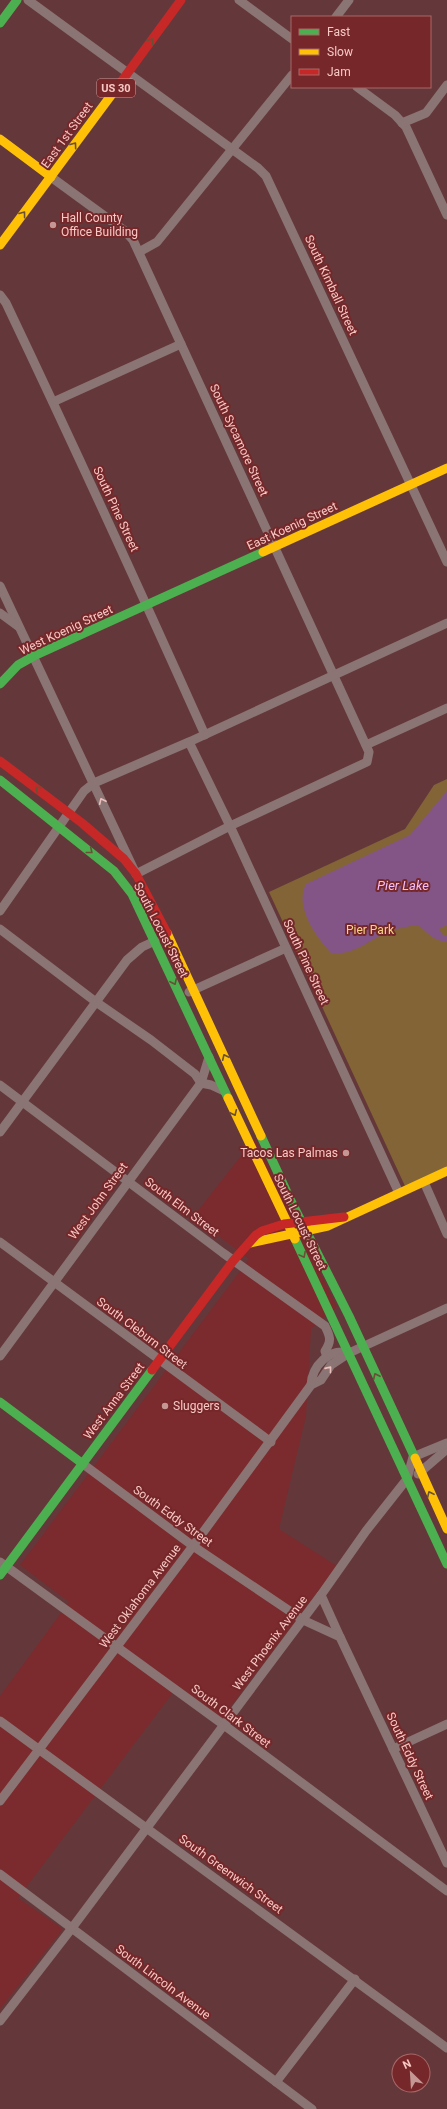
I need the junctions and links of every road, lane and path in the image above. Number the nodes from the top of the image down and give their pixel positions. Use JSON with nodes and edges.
{"nodes":[{"id":1,"x":17,"y":0,"type":"edge"},
{"id":2,"x":28,"y":0,"type":"edge"},
{"id":3,"x":181,"y":0,"type":"edge"},
{"id":4,"x":239,"y":0,"type":"edge"},
{"id":5,"x":349,"y":0,"type":"edge"},
{"id":6,"x":337,"y":16,"type":"edge"},
{"id":7,"x":0,"y":23,"type":"edge"},
{"id":8,"x":291,"y":38,"type":"edge"},
{"id":9,"x":127,"y":74,"type":"junction"},
{"id":10,"x":291,"y":76,"type":"edge"},
{"id":11,"x":447,"y":85,"type":"edge"},
{"id":12,"x":358,"y":88,"type":"edge"},
{"id":13,"x":402,"y":123,"type":"junction"},
{"id":14,"x":0,"y":139,"type":"edge"},
{"id":15,"x":232,"y":150,"type":"junction"},
{"id":16,"x":51,"y":177,"type":"junction"},
{"id":17,"x":447,"y":215,"type":"edge"},
{"id":18,"x":0,"y":245,"type":"edge"},
{"id":19,"x":139,"y":252,"type":"junction"},
{"id":20,"x":0,"y":295,"type":"edge"},
{"id":21,"x":181,"y":344,"type":"junction"},
{"id":22,"x":53,"y":402,"type":"junction"},
{"id":23,"x":447,"y":468,"type":"edge"},
{"id":24,"x":411,"y":485,"type":"junction"},
{"id":25,"x":276,"y":547,"type":"junction"},
{"id":26,"x":447,"y":562,"type":"edge"},
{"id":27,"x":0,"y":586,"type":"edge"},
{"id":28,"x":147,"y":605,"type":"junction"},
{"id":29,"x":0,"y":613,"type":"edge"},
{"id":30,"x":447,"y":623,"type":"edge"},
{"id":31,"x":21,"y":629,"type":"junction"},
{"id":32,"x":34,"y":656,"type":"junction"},
{"id":33,"x":335,"y":675,"type":"junction"},
{"id":34,"x":0,"y":684,"type":"edge"},
{"id":35,"x":447,"y":708,"type":"edge"},
{"id":36,"x":205,"y":735,"type":"junction"},
{"id":37,"x":189,"y":742,"type":"junction"},
{"id":38,"x":366,"y":745,"type":"junction"},
{"id":39,"x":0,"y":761,"type":"edge"},
{"id":40,"x":0,"y":780,"type":"edge"},
{"id":41,"x":94,"y":783,"type":"junction"},
{"id":42,"x":69,"y":813,"type":"junction"},
{"id":43,"x":230,"y":826,"type":"junction"},
{"id":44,"x":60,"y":827,"type":"junction"},
{"id":45,"x":136,"y":874,"type":"junction"},
{"id":46,"x":0,"y":911,"type":"edge"},
{"id":47,"x":0,"y":929,"type":"edge"},
{"id":48,"x":155,"y":941,"type":"junction"},
{"id":49,"x":286,"y":948,"type":"junction"},
{"id":50,"x":194,"y":990,"type":"junction"},
{"id":51,"x":180,"y":996,"type":"junction"},
{"id":52,"x":96,"y":1002,"type":"junction"},
{"id":53,"x":209,"y":1057,"type":"junction"},
{"id":54,"x":201,"y":1083,"type":"junction"},
{"id":55,"x":0,"y":1085,"type":"edge"},
{"id":56,"x":224,"y":1091,"type":"junction"},
{"id":57,"x":22,"y":1102,"type":"junction"},
{"id":58,"x":0,"y":1132,"type":"edge"},
{"id":59,"x":447,"y":1171,"type":"edge"},
{"id":60,"x":128,"y":1181,"type":"junction"},
{"id":61,"x":424,"y":1182,"type":"junction"},
{"id":62,"x":399,"y":1193,"type":"junction"},
{"id":63,"x":344,"y":1217,"type":"junction"},
{"id":64,"x":303,"y":1222,"type":"junction"},
{"id":65,"x":287,"y":1224,"type":"junction"},
{"id":66,"x":308,"y":1231,"type":"junction"},
{"id":67,"x":292,"y":1233,"type":"junction"},
{"id":68,"x":447,"y":1234,"type":"edge"},
{"id":69,"x":0,"y":1242,"type":"edge"},
{"id":70,"x":250,"y":1243,"type":"junction"},
{"id":71,"x":233,"y":1260,"type":"junction"},
{"id":72,"x":54,"y":1282,"type":"junction"},
{"id":73,"x":447,"y":1308,"type":"edge"},
{"id":74,"x":362,"y":1346,"type":"junction"},
{"id":75,"x":349,"y":1353,"type":"junction"},
{"id":76,"x":0,"y":1356,"type":"edge"},
{"id":77,"x":327,"y":1357,"type":"junction"},
{"id":78,"x":160,"y":1361,"type":"junction"},
{"id":79,"x":311,"y":1385,"type":"junction"},
{"id":80,"x":0,"y":1402,"type":"edge"},
{"id":81,"x":271,"y":1442,"type":"junction"},
{"id":82,"x":447,"y":1443,"type":"edge"},
{"id":83,"x":447,"y":1449,"type":"edge"},
{"id":84,"x":413,"y":1457,"type":"junction"},
{"id":85,"x":83,"y":1464,"type":"junction"},
{"id":86,"x":420,"y":1472,"type":"junction"},
{"id":87,"x":407,"y":1479,"type":"junction"},
{"id":88,"x":447,"y":1529,"type":"edge"},
{"id":89,"x":193,"y":1546,"type":"junction"},
{"id":90,"x":447,"y":1564,"type":"edge"},
{"id":91,"x":3,"y":1565,"type":"edge"},
{"id":92,"x":0,"y":1575,"type":"edge"},
{"id":93,"x":322,"y":1595,"type":"junction"},
{"id":94,"x":302,"y":1620,"type":"junction"},
{"id":95,"x":340,"y":1637,"type":"junction"},
{"id":96,"x":116,"y":1647,"type":"junction"},
{"id":97,"x":0,"y":1721,"type":"edge"},
{"id":98,"x":447,"y":1724,"type":"edge"},
{"id":99,"x":224,"y":1725,"type":"junction"},
{"id":100,"x":39,"y":1749,"type":"junction"},
{"id":101,"x":393,"y":1749,"type":"junction"},
{"id":102,"x":0,"y":1801,"type":"edge"},
{"id":103,"x":147,"y":1828,"type":"junction"},
{"id":104,"x":447,"y":1863,"type":"edge"},
{"id":105,"x":0,"y":1874,"type":"edge"},
{"id":106,"x":447,"y":1891,"type":"edge"},
{"id":107,"x":72,"y":1928,"type":"junction"},
{"id":108,"x":355,"y":1979,"type":"junction"},
{"id":109,"x":0,"y":2022,"type":"edge"},
{"id":110,"x":447,"y":2048,"type":"edge"},
{"id":111,"x":276,"y":2082,"type":"junction"},
{"id":112,"x":312,"y":2109,"type":"edge"}],
"edges":[{"from":1,"to":7,"type":"main road"},
{"from":2,"to":9,"type":"street","name":"South Kimball Street"},
{"from":9,"to":3,"type":"main road","name":"East 1st Street","number":"US 30","one_way":true},
{"from":4,"to":8,"type":"street"},
{"from":5,"to":6,"type":"street"},
{"from":9,"to":15,"type":"street","name":"South Kimball Street"},
{"from":16,"to":9,"type":"main road","name":"East 1st Street","number":"US 30","one_way":true},
{"from":10,"to":15,"type":"street"},
{"from":11,"to":13,"type":"street"},
{"from":12,"to":13,"type":"street"},
{"from":13,"to":17,"type":"street"},
{"from":14,"to":16,"type":"main road"},
{"from":15,"to":19,"type":"street"},
{"from":15,"to":24,"type":"street","name":"South Kimball Street"},
{"from":18,"to":16,"type":"main road","name":"East 1st Street","number":"US 30","one_way":true},
{"from":16,"to":19,"type":"street","name":"South Sycamore Street"},
{"from":19,"to":21,"type":"street","name":"South Sycamore Street"},
{"from":20,"to":22,"type":"street","name":"South Pine Street"},
{"from":21,"to":22,"type":"street"},
{"from":21,"to":25,"type":"street","name":"South Sycamore Street"},
{"from":22,"to":28,"type":"street","name":"South Pine Street"},
{"from":23,"to":24,"type":"main road","name":"East Koenig Street"},
{"from":24,"to":25,"type":"main road","name":"East Koenig Street"},
{"from":24,"to":26,"type":"street","name":"South Kimball Street"},
{"from":25,"to":28,"type":"main road","name":"East Koenig Street"},
{"from":25,"to":33,"type":"street","name":"South Sycamore Street"},
{"from":27,"to":31,"type":"street"},
{"from":28,"to":32,"type":"main road","name":"West Koenig Street"},
{"from":28,"to":36,"type":"street","name":"South Pine Street"},
{"from":29,"to":31,"type":"street"},
{"from":30,"to":33,"type":"street"},
{"from":31,"to":32,"type":"street"},
{"from":32,"to":34,"type":"main road","name":"West Koenig Street"},
{"from":32,"to":41,"type":"street"},
{"from":33,"to":36,"type":"street"},
{"from":33,"to":38,"type":"street","name":"South Sycamore Street"},
{"from":35,"to":38,"type":"street"},
{"from":36,"to":37,"type":"street"},
{"from":37,"to":41,"type":"street"},
{"from":37,"to":43,"type":"street","name":"South Pine Street"},
{"from":38,"to":43,"type":"street"},
{"from":42,"to":39,"type":"main road","name":"South Locust Street","one_way":true},
{"from":40,"to":44,"type":"main road","name":"South Locust Street"},
{"from":41,"to":42,"type":"street"},
{"from":45,"to":41,"type":"street","one_way":true},
{"from":42,"to":44,"type":"street"},
{"from":42,"to":45,"type":"main road","name":"South Locust Street"},
{"from":43,"to":45,"type":"street"},
{"from":43,"to":49,"type":"street","name":"South Pine Street"},
{"from":44,"to":46,"type":"street"},
{"from":44,"to":48,"type":"main road","name":"South Locust Street","one_way":true},
{"from":45,"to":50,"type":"main road","name":"South Locust Street"},
{"from":47,"to":52,"type":"street"},
{"from":48,"to":51,"type":"main road","name":"South Locust Street","one_way":true},
{"from":48,"to":52,"type":"street"},
{"from":49,"to":50,"type":"street"},
{"from":49,"to":62,"type":"street","name":"South Pine Street"},
{"from":50,"to":51,"type":"street"},
{"from":64,"to":50,"type":"main road","name":"South Locust Street","one_way":true},
{"from":51,"to":53,"type":"main road","name":"South Locust Street"},
{"from":52,"to":54,"type":"street"},
{"from":52,"to":57,"type":"street"},
{"from":53,"to":54,"type":"street","name":"West John Street"},
{"from":53,"to":56,"type":"main road","name":"South Locust Street"},
{"from":54,"to":56,"type":"street"},
{"from":54,"to":60,"type":"street","name":"West John Street"},
{"from":55,"to":57,"type":"street","name":"South Elm Street"},
{"from":56,"to":65,"type":"main road","name":"South Locust Street","one_way":true},
{"from":57,"to":58,"type":"street"},
{"from":57,"to":60,"type":"street","name":"South Elm Street"},
{"from":59,"to":61,"type":"main road"},
{"from":60,"to":71,"type":"street","name":"South Elm Street"},
{"from":60,"to":72,"type":"street","name":"West John Street"},
{"from":61,"to":62,"type":"main road"},
{"from":61,"to":68,"type":"street"},
{"from":62,"to":63,"type":"main road"},
{"from":63,"to":64,"type":"main road","name":"West Anna Street"},
{"from":63,"to":66,"type":"main road"},
{"from":64,"to":65,"type":"main road","name":"West Anna Street"},
{"from":64,"to":66,"type":"main road","name":"South Locust Street"},
{"from":65,"to":67,"type":"main road","name":"South Locust Street"},
{"from":65,"to":70,"type":"main road","name":"West Anna Street"},
{"from":66,"to":67,"type":"main road"},
{"from":66,"to":74,"type":"main road","name":"South Locust Street"},
{"from":67,"to":70,"type":"main road"},
{"from":67,"to":75,"type":"main road","name":"South Locust Street","one_way":true},
{"from":69,"to":72,"type":"street","name":"South Cleburn Street"},
{"from":70,"to":71,"type":"main road","name":"West Anna Street"},
{"from":71,"to":77,"type":"street","name":"South Elm Street"},
{"from":71,"to":78,"type":"main road","name":"West Anna Street"},
{"from":72,"to":76,"type":"street","name":"West John Street"},
{"from":72,"to":78,"type":"street","name":"South Cleburn Street"},
{"from":73,"to":74,"type":"street","name":"West Oklahoma Avenue"},
{"from":74,"to":75,"type":"street","name":"West Oklahoma Avenue"},
{"from":84,"to":74,"type":"main road","name":"South Locust Street","one_way":true},
{"from":75,"to":77,"type":"street","name":"West Oklahoma Avenue"},
{"from":79,"to":75,"type":"street","name":"West Oklahoma Avenue","one_way":true},
{"from":75,"to":87,"type":"main road","name":"South Locust Street"},
{"from":77,"to":79,"type":"street","name":"West Oklahoma Avenue"},
{"from":78,"to":81,"type":"street","name":"South Cleburn Street"},
{"from":78,"to":85,"type":"main road","name":"West Anna Street"},
{"from":79,"to":81,"type":"street","name":"West Oklahoma Avenue"},
{"from":80,"to":85,"type":"main road","name":"South Eddy Street"},
{"from":81,"to":89,"type":"street","name":"West Oklahoma Avenue"},
{"from":82,"to":84,"type":"street"},
{"from":83,"to":86,"type":"street","name":"West Phoenix Avenue"},
{"from":84,"to":86,"type":"main road","name":"South Locust Street"},
{"from":84,"to":87,"type":"street","name":"West Phoenix Avenue"},
{"from":85,"to":89,"type":"street","name":"South Eddy Street"},
{"from":85,"to":91,"type":"main road","name":"West Anna Street"},
{"from":86,"to":87,"type":"street","name":"West Phoenix Avenue"},
{"from":88,"to":86,"type":"main road","name":"South Locust Street","one_way":true},
{"from":87,"to":90,"type":"main road","name":"South Locust Street"},
{"from":87,"to":93,"type":"street","name":"West Phoenix Avenue"},
{"from":89,"to":94,"type":"street","name":"South Eddy Street"},
{"from":89,"to":96,"type":"street","name":"West Oklahoma Avenue"},
{"from":91,"to":92,"type":"main road","name":"West Anna Street"},
{"from":91,"to":96,"type":"street","name":"South Clark Street"},
{"from":93,"to":94,"type":"street","name":"West Phoenix Avenue"},
{"from":93,"to":95,"type":"street","name":"South Eddy Street"},
{"from":94,"to":95,"type":"street","name":"South Eddy Street"},
{"from":94,"to":99,"type":"street","name":"West Phoenix Avenue"},
{"from":95,"to":101,"type":"street","name":"South Eddy Street"},
{"from":96,"to":99,"type":"street","name":"South Clark Street"},
{"from":96,"to":100,"type":"street","name":"West Oklahoma Avenue"},
{"from":97,"to":100,"type":"street","name":"South Greenwich Street"},
{"from":98,"to":101,"type":"street"},
{"from":99,"to":103,"type":"street","name":"West Phoenix Avenue"},
{"from":99,"to":106,"type":"street","name":"South Clark Street"},
{"from":100,"to":102,"type":"street","name":"West Oklahoma Avenue"},
{"from":100,"to":103,"type":"street","name":"South Greenwich Street"},
{"from":101,"to":104,"type":"street","name":"South Eddy Street"},
{"from":103,"to":107,"type":"street","name":"West Phoenix Avenue"},
{"from":103,"to":108,"type":"street","name":"South Greenwich Street"},
{"from":105,"to":107,"type":"street","name":"South Lincoln Avenue"},
{"from":107,"to":109,"type":"street","name":"West Phoenix Avenue"},
{"from":107,"to":111,"type":"street","name":"South Lincoln Avenue"},
{"from":108,"to":110,"type":"street","name":"South Greenwich Street"},
{"from":108,"to":111,"type":"street"},
{"from":111,"to":112,"type":"street","name":"South Lincoln Avenue"}]}
